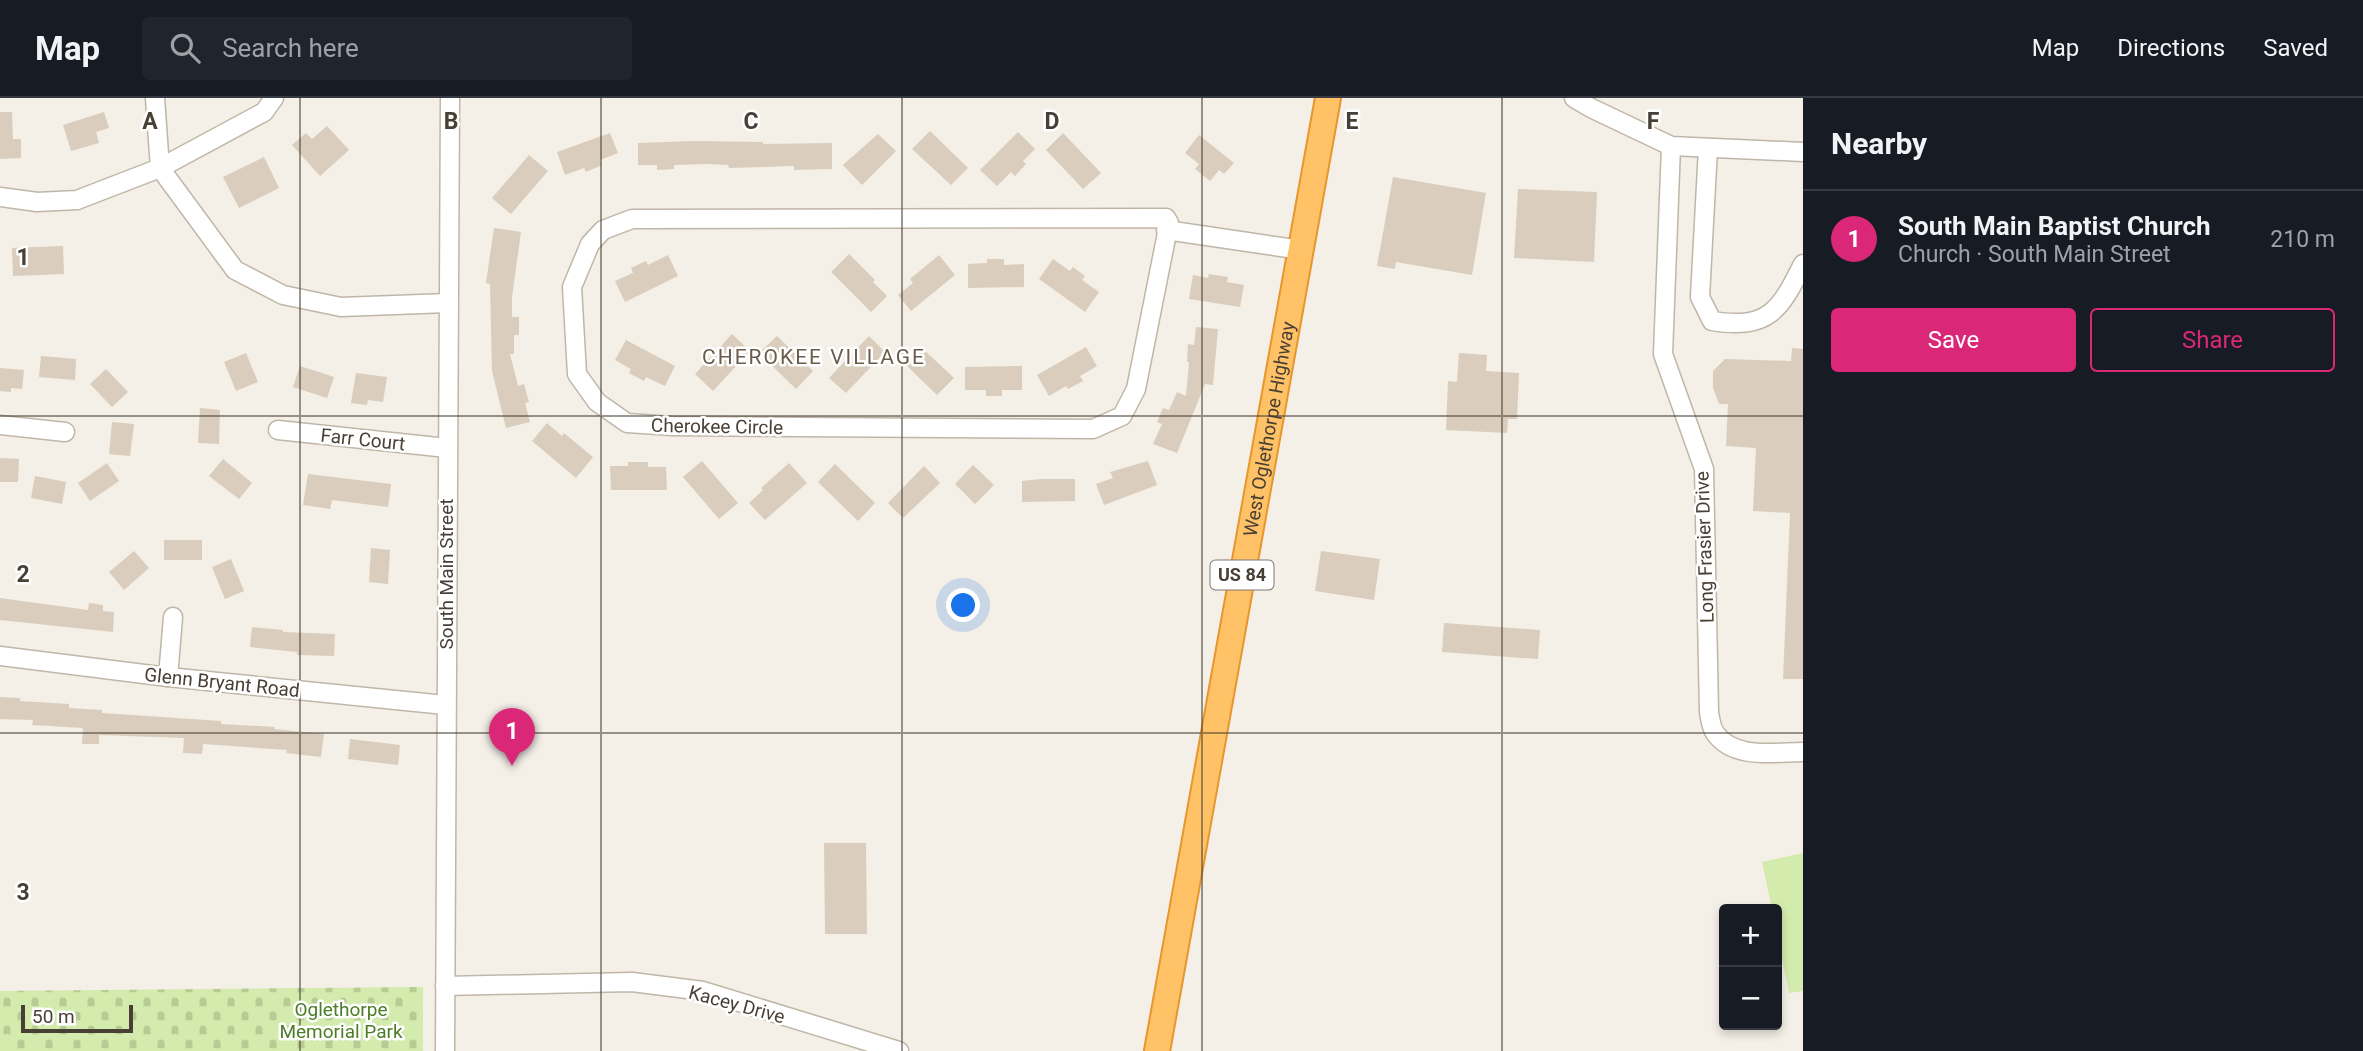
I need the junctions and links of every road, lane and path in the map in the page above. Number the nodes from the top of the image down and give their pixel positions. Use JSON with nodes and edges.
{"nodes":[{"id":1,"x":155,"y":98,"type":"edge"},
{"id":2,"x":274,"y":98,"type":"edge"},
{"id":3,"x":450,"y":98,"type":"edge"},
{"id":4,"x":1328,"y":98,"type":"edge"},
{"id":5,"x":1574,"y":98,"type":"edge"},
{"id":6,"x":1671,"y":146,"type":"junction"},
{"id":7,"x":1708,"y":148,"type":"junction"},
{"id":8,"x":1803,"y":152,"type":"edge"},
{"id":9,"x":160,"y":168,"type":"junction"},
{"id":10,"x":0,"y":197,"type":"edge"},
{"id":11,"x":1167,"y":230,"type":"junction"},
{"id":12,"x":1301,"y":250,"type":"junction"},
{"id":13,"x":1803,"y":264,"type":"edge"},
{"id":14,"x":448,"y":303,"type":"junction"},
{"id":15,"x":0,"y":425,"type":"edge"},
{"id":16,"x":278,"y":430,"type":"dead end"},
{"id":17,"x":65,"y":432,"type":"dead end"},
{"id":18,"x":447,"y":448,"type":"junction"},
{"id":19,"x":173,"y":617,"type":"dead end"},
{"id":20,"x":0,"y":656,"type":"edge"},
{"id":21,"x":168,"y":677,"type":"junction"},
{"id":22,"x":445,"y":705,"type":"junction"},
{"id":23,"x":1803,"y":752,"type":"edge"},
{"id":24,"x":445,"y":986,"type":"junction"},
{"id":25,"x":444,"y":1051,"type":"edge"},
{"id":26,"x":899,"y":1051,"type":"edge"},
{"id":27,"x":1157,"y":1051,"type":"edge"}],
"edges":[{"from":1,"to":9,"type":"street"},
{"from":2,"to":9,"type":"street"},
{"from":3,"to":14,"type":"street","name":"South Main Street"},
{"from":4,"to":12,"type":"highway","name":"West Oglethorpe Highway","number":"US 84"},
{"from":5,"to":6,"type":"street"},
{"from":6,"to":7,"type":"street"},
{"from":6,"to":23,"type":"street","name":"Long Frasier Drive"},
{"from":7,"to":8,"type":"street"},
{"from":7,"to":13,"type":"street"},
{"from":9,"to":10,"type":"street"},
{"from":9,"to":14,"type":"street"},
{"from":11,"to":11,"type":"street","name":"Cherokee Circle"},
{"from":11,"to":12,"type":"street","name":"Cherokee Circle"},
{"from":12,"to":27,"type":"highway","name":"West Oglethorpe Highway","number":"US 84"},
{"from":14,"to":18,"type":"street","name":"South Main Street"},
{"from":15,"to":17,"type":"street"},
{"from":16,"to":18,"type":"street","name":"Farr Court"},
{"from":18,"to":22,"type":"street","name":"South Main Street"},
{"from":19,"to":21,"type":"street"},
{"from":20,"to":21,"type":"street","name":"Glenn Bryant Road"},
{"from":21,"to":22,"type":"street","name":"Glenn Bryant Road"},
{"from":22,"to":24,"type":"street","name":"South Main Street"},
{"from":24,"to":25,"type":"street","name":"South Main Street"},
{"from":24,"to":26,"type":"street","name":"Kacey Drive"}]}
